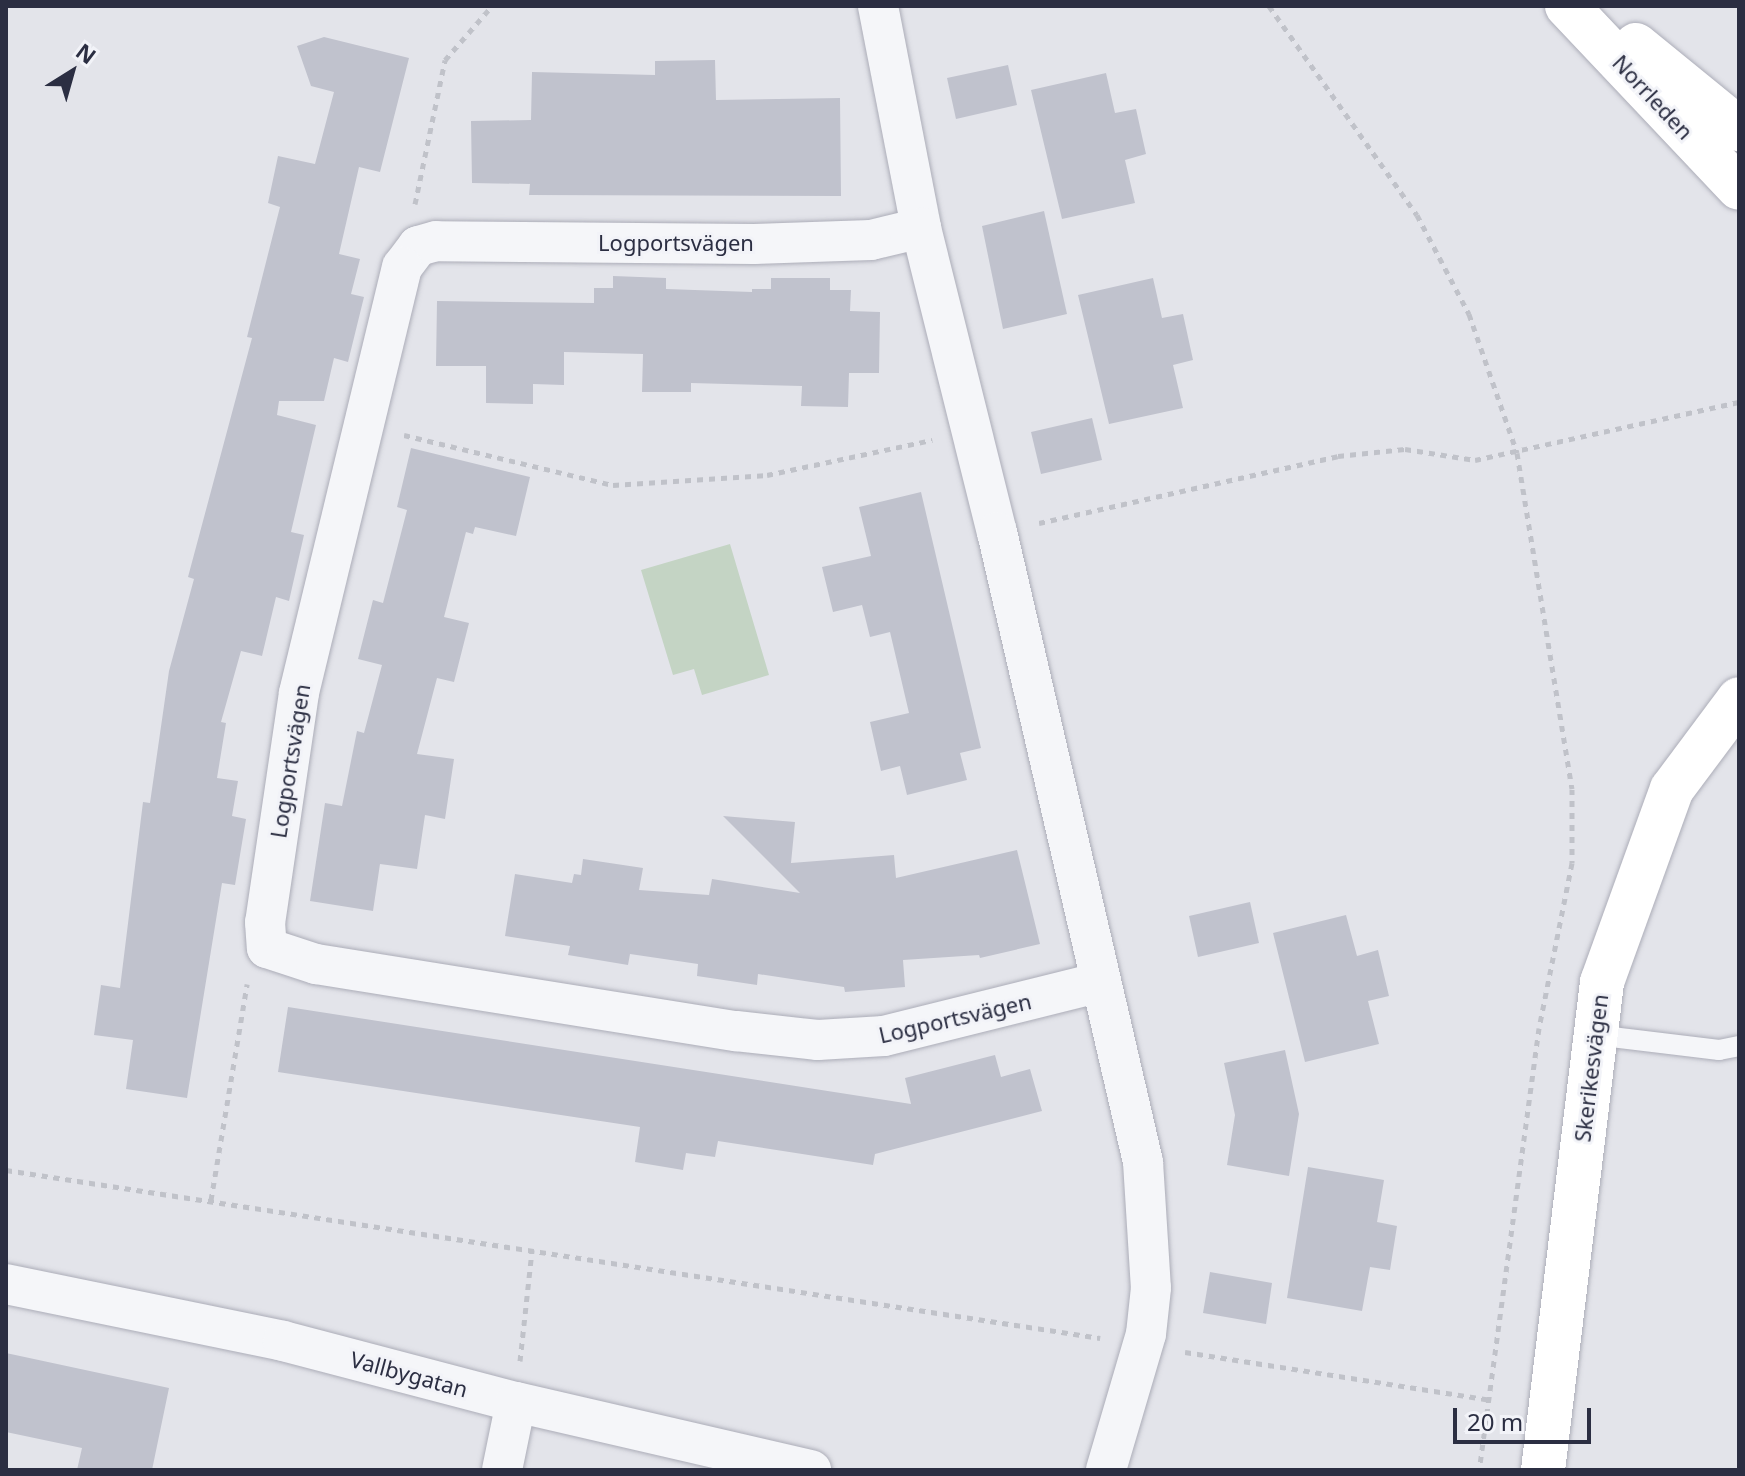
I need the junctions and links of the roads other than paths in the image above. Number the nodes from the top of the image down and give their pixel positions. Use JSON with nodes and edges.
{"nodes":[{"id":1,"x":878,"y":6,"type":"edge"},
{"id":2,"x":1567,"y":6,"type":"edge"},
{"id":3,"x":1589,"y":6,"type":"edge"},
{"id":4,"x":1739,"y":129,"type":"edge"},
{"id":5,"x":1739,"y":188,"type":"edge"},
{"id":6,"x":921,"y":228,"type":"junction"},
{"id":7,"x":1739,"y":699,"type":"edge"},
{"id":8,"x":1100,"y":982,"type":"junction"},
{"id":9,"x":1595,"y":1035,"type":"junction"},
{"id":10,"x":1739,"y":1046,"type":"edge"},
{"id":11,"x":6,"y":1284,"type":"edge"},
{"id":12,"x":516,"y":1402,"type":"junction"},
{"id":13,"x":502,"y":1470,"type":"edge"},
{"id":14,"x":811,"y":1470,"type":"edge"},
{"id":15,"x":1106,"y":1470,"type":"edge"},
{"id":16,"x":1543,"y":1470,"type":"edge"}],
"edges":[{"from":1,"to":6,"type":"street"},
{"from":2,"to":5,"type":"street","name":"Norrleden"},
{"from":3,"to":4,"type":"street","name":"Norrleden"},
{"from":6,"to":8,"type":"street"},
{"from":6,"to":8,"type":"street","name":"Logportsvägen"},
{"from":7,"to":9,"type":"street","name":"Skerikesvägen"},
{"from":8,"to":15,"type":"street"},
{"from":9,"to":10,"type":"lane"},
{"from":9,"to":16,"type":"street","name":"Skerikesvägen"},
{"from":11,"to":12,"type":"street","name":"Vallbygatan"},
{"from":12,"to":13,"type":"street"},
{"from":12,"to":14,"type":"street","name":"Vallbygatan"}]}
